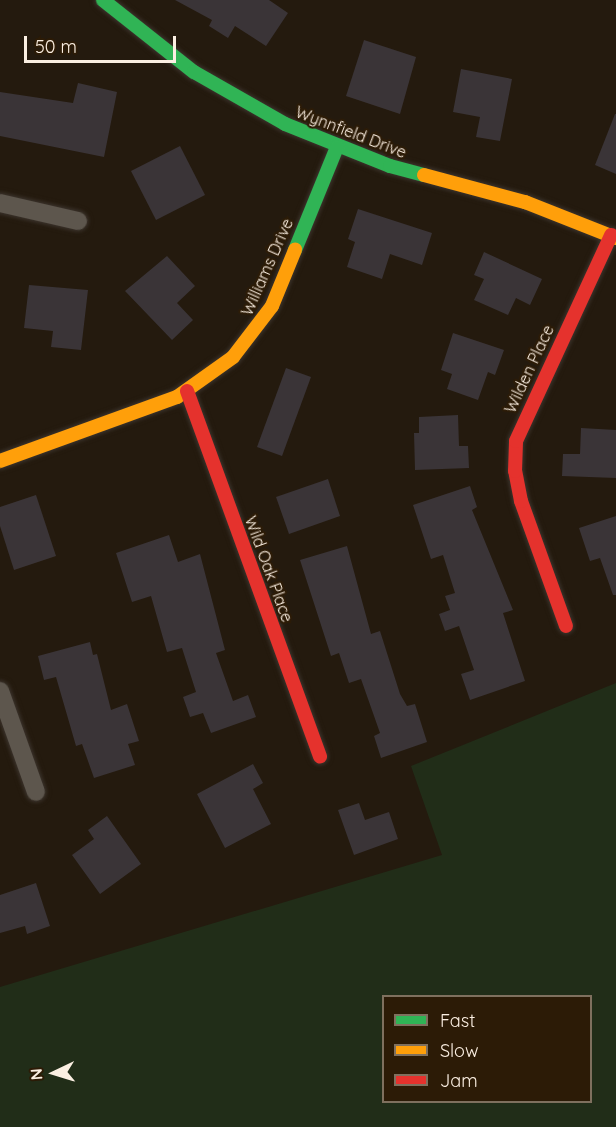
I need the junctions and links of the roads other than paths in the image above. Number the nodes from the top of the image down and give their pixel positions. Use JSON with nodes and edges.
{"nodes":[{"id":1,"x":103,"y":0,"type":"edge"},
{"id":2,"x":337,"y":147,"type":"junction"},
{"id":3,"x":0,"y":203,"type":"edge"},
{"id":4,"x":78,"y":221,"type":"dead end"},
{"id":5,"x":613,"y":236,"type":"edge"},
{"id":6,"x":187,"y":391,"type":"junction"},
{"id":7,"x":0,"y":460,"type":"edge"},
{"id":8,"x":566,"y":626,"type":"dead end"},
{"id":9,"x":0,"y":691,"type":"edge"},
{"id":10,"x":320,"y":757,"type":"dead end"},
{"id":11,"x":36,"y":792,"type":"dead end"}],
"edges":[{"from":1,"to":2,"type":"street","name":"Wynnfield Drive"},
{"from":2,"to":5,"type":"street","name":"Wynnfield Drive"},
{"from":2,"to":6,"type":"street","name":"Williams Drive"},
{"from":3,"to":4,"type":"street"},
{"from":5,"to":8,"type":"street","name":"Wilden Place"},
{"from":6,"to":7,"type":"street","name":"Williams Drive"},
{"from":6,"to":10,"type":"street","name":"Wild Oak Place"},
{"from":9,"to":11,"type":"street"}]}
